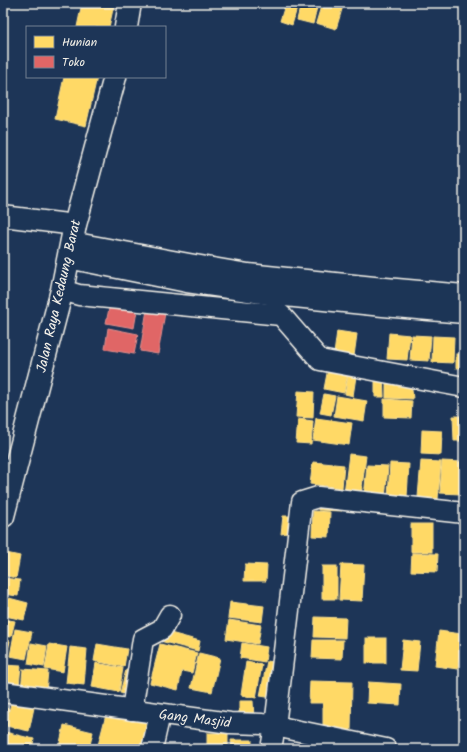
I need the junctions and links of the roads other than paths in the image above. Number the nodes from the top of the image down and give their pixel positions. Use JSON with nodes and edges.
{"nodes":[{"id":1,"x":130,"y":3,"type":"edge"},
{"id":2,"x":126,"y":26,"type":"edge"},
{"id":3,"x":115,"y":78,"type":"edge"},
{"id":4,"x":3,"y":216,"type":"edge"},
{"id":5,"x":71,"y":242,"type":"junction"},
{"id":6,"x":62,"y":290,"type":"junction"},
{"id":7,"x":313,"y":290,"type":"junction"},
{"id":8,"x":464,"y":295,"type":"edge"},
{"id":9,"x":464,"y":313,"type":"edge"},
{"id":10,"x":464,"y":387,"type":"edge"},
{"id":11,"x":464,"y":514,"type":"edge"},
{"id":12,"x":3,"y":516,"type":"edge"},
{"id":13,"x":170,"y":615,"type":"dead end"},
{"id":14,"x":3,"y":692,"type":"edge"},
{"id":15,"x":132,"y":710,"type":"junction"},
{"id":16,"x":160,"y":714,"type":"junction"},
{"id":17,"x":275,"y":726,"type":"junction"},
{"id":18,"x":152,"y":749,"type":"edge"},
{"id":19,"x":271,"y":749,"type":"edge"},
{"id":20,"x":386,"y":749,"type":"edge"}],
"edges":[{"from":1,"to":2,"type":"street"},
{"from":3,"to":5,"type":"street","name":"Jalan Raya Kedaung Barat"},
{"from":4,"to":5,"type":"street"},
{"from":5,"to":6,"type":"street","name":"Jalan Raya Kedaung Barat"},
{"from":5,"to":7,"type":"street"},
{"from":6,"to":10,"type":"street"},
{"from":6,"to":12,"type":"street","name":"Jalan Raya Kedaung Barat"},
{"from":7,"to":8,"type":"street"},
{"from":7,"to":9,"type":"street"},
{"from":11,"to":17,"type":"street"},
{"from":13,"to":15,"type":"street"},
{"from":14,"to":15,"type":"street","name":"Gang Masjid"},
{"from":15,"to":16,"type":"street","name":"Gang Masjid"},
{"from":16,"to":17,"type":"street","name":"Gang Masjid"},
{"from":16,"to":18,"type":"street"},
{"from":17,"to":19,"type":"street"},
{"from":17,"to":20,"type":"street","name":"Gang Masjid"}]}
